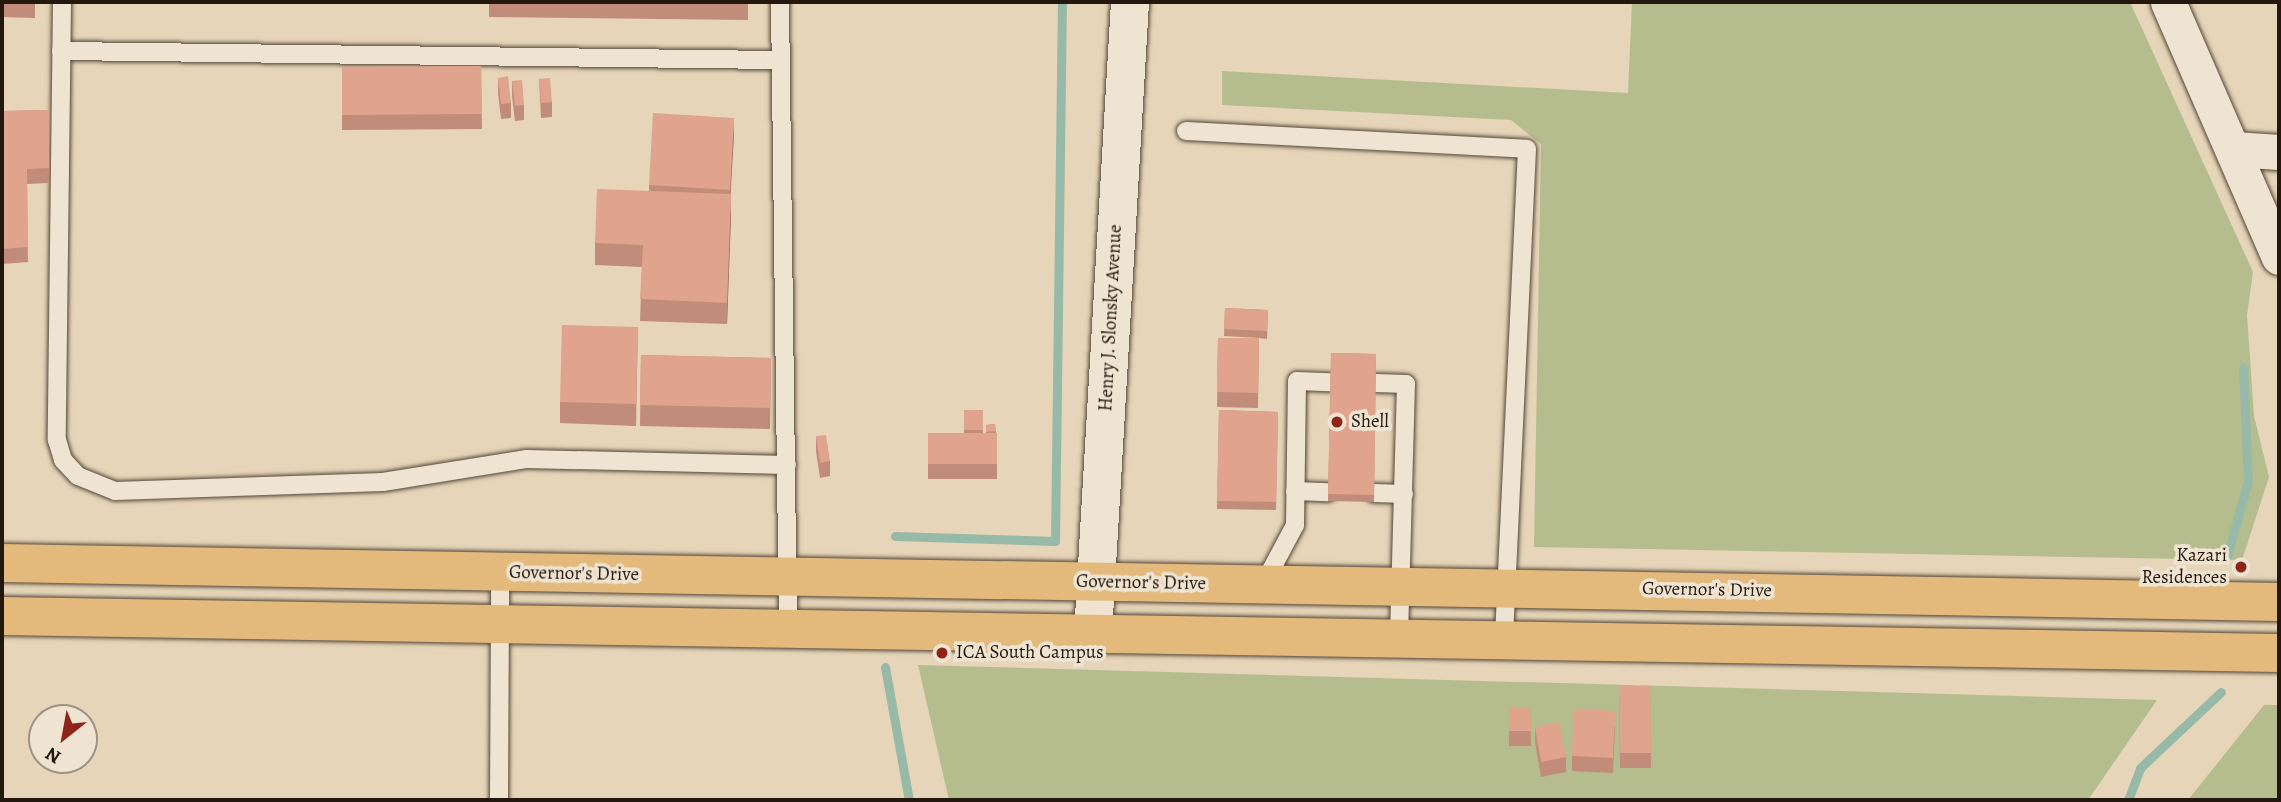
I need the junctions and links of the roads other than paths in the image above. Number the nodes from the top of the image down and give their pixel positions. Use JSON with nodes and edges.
{"nodes":[{"id":1,"x":62,"y":2,"type":"edge"},
{"id":2,"x":780,"y":2,"type":"edge"},
{"id":3,"x":1130,"y":2,"type":"edge"},
{"id":4,"x":2168,"y":2,"type":"edge"},
{"id":5,"x":61,"y":51,"type":"junction"},
{"id":6,"x":780,"y":60,"type":"junction"},
{"id":7,"x":1186,"y":131,"type":"dead end"},
{"id":8,"x":2234,"y":149,"type":"junction"},
{"id":9,"x":2279,"y":152,"type":"edge"},
{"id":10,"x":2279,"y":257,"type":"edge"},
{"id":11,"x":1330,"y":382,"type":"edge"},
{"id":12,"x":1376,"y":383,"type":"edge"},
{"id":13,"x":787,"y":465,"type":"junction"},
{"id":14,"x":1295,"y":491,"type":"junction"},
{"id":15,"x":1328,"y":492,"type":"edge"},
{"id":16,"x":1374,"y":493,"type":"edge"},
{"id":17,"x":1404,"y":494,"type":"junction"},
{"id":18,"x":2,"y":563,"type":"edge"},
{"id":19,"x":500,"y":572,"type":"junction"},
{"id":20,"x":788,"y":578,"type":"junction"},
{"id":21,"x":1096,"y":582,"type":"junction"},
{"id":22,"x":1263,"y":585,"type":"junction"},
{"id":23,"x":1402,"y":586,"type":"junction"},
{"id":24,"x":1506,"y":586,"type":"junction"},
{"id":25,"x":2279,"y":602,"type":"edge"},
{"id":26,"x":2,"y":616,"type":"edge"},
{"id":27,"x":500,"y":625,"type":"junction"},
{"id":28,"x":789,"y":628,"type":"junction"},
{"id":29,"x":1093,"y":634,"type":"junction"},
{"id":30,"x":1399,"y":638,"type":"junction"},
{"id":31,"x":1504,"y":640,"type":"junction"},
{"id":32,"x":2279,"y":653,"type":"edge"},
{"id":33,"x":499,"y":800,"type":"edge"}],
"edges":[{"from":1,"to":5,"type":"lane"},
{"from":2,"to":6,"type":"lane"},
{"from":3,"to":21,"type":"street","name":"Henry J. Slonsky Avenue"},
{"from":4,"to":8,"type":"street"},
{"from":5,"to":6,"type":"lane"},
{"from":5,"to":13,"type":"lane"},
{"from":6,"to":13,"type":"lane"},
{"from":7,"to":24,"type":"lane"},
{"from":8,"to":9,"type":"street"},
{"from":8,"to":10,"type":"street"},
{"from":11,"to":14,"type":"lane"},
{"from":12,"to":17,"type":"lane"},
{"from":13,"to":20,"type":"lane"},
{"from":14,"to":15,"type":"lane"},
{"from":14,"to":22,"type":"lane"},
{"from":16,"to":17,"type":"lane"},
{"from":17,"to":23,"type":"lane"},
{"from":18,"to":19,"type":"main road","name":"Governor's Drive"},
{"from":19,"to":20,"type":"main road","name":"Governor's Drive"},
{"from":19,"to":27,"type":"lane"},
{"from":20,"to":21,"type":"main road","name":"Governor's Drive"},
{"from":20,"to":28,"type":"lane"},
{"from":21,"to":22,"type":"main road","name":"Governor's Drive"},
{"from":21,"to":29,"type":"street","name":"Henry J. Slonsky Avenue"},
{"from":22,"to":23,"type":"main road","name":"Governor's Drive"},
{"from":23,"to":24,"type":"main road","name":"Governor's Drive"},
{"from":23,"to":30,"type":"lane"},
{"from":24,"to":25,"type":"main road","name":"Governor's Drive"},
{"from":24,"to":31,"type":"lane"},
{"from":26,"to":27,"type":"main road"},
{"from":27,"to":28,"type":"main road"},
{"from":27,"to":33,"type":"lane"},
{"from":28,"to":29,"type":"main road"},
{"from":29,"to":30,"type":"main road"},
{"from":30,"to":31,"type":"main road"},
{"from":31,"to":32,"type":"main road"}]}
